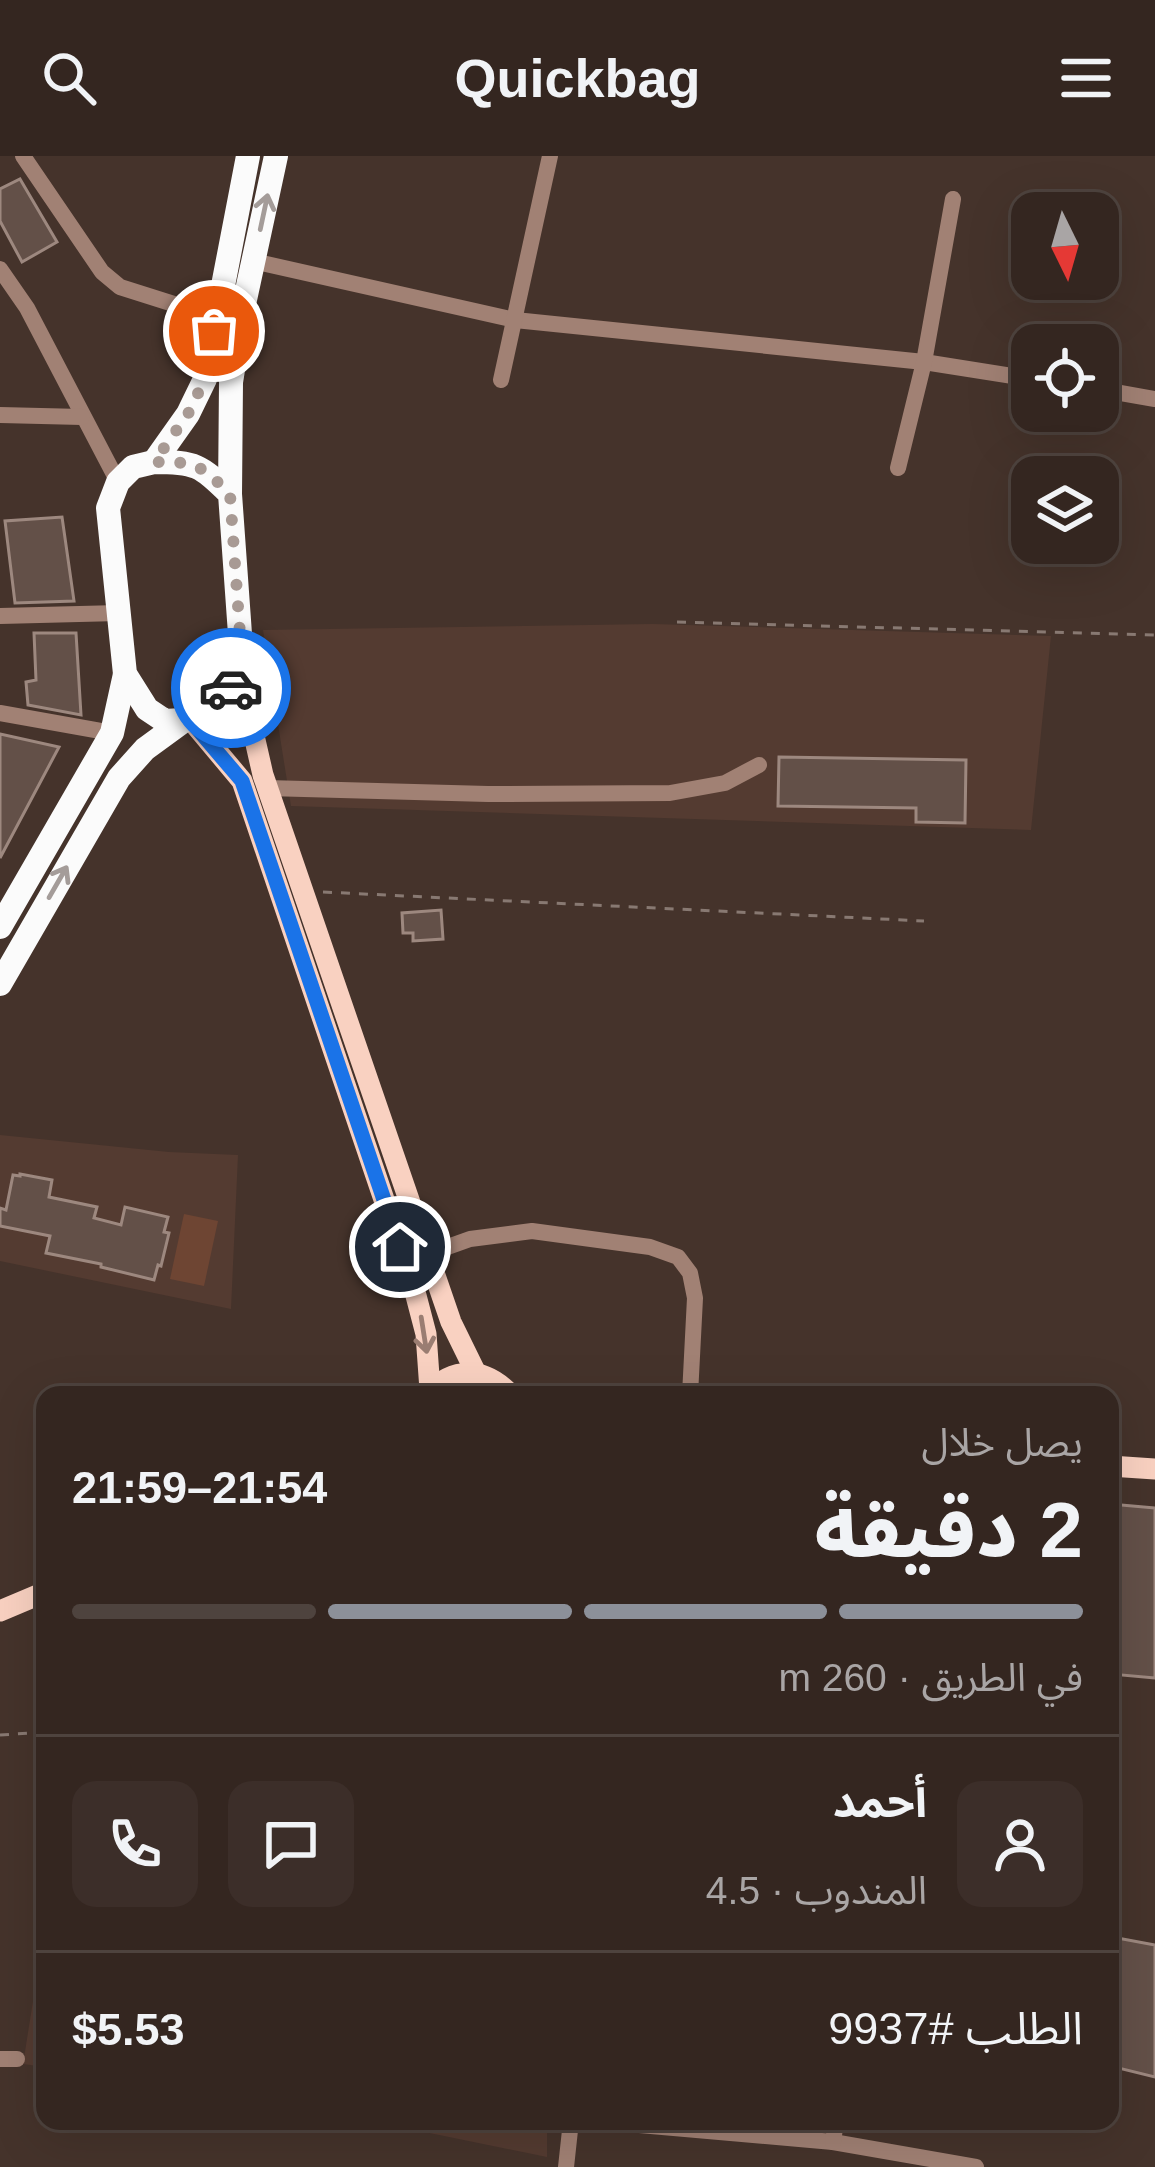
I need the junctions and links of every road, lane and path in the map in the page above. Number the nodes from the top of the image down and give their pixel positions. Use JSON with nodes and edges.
{"nodes":[{"id":1,"x":23,"y":156,"type":"edge"},
{"id":2,"x":248,"y":156,"type":"edge"},
{"id":3,"x":276,"y":156,"type":"edge"},
{"id":4,"x":550,"y":156,"type":"edge"},
{"id":5,"x":953,"y":199,"type":"dead end"},
{"id":6,"x":253,"y":261,"type":"junction"},
{"id":7,"x":0,"y":269,"type":"edge"},
{"id":8,"x":220,"y":298,"type":"junction"},
{"id":9,"x":180,"y":306,"type":"junction"},
{"id":10,"x":515,"y":320,"type":"junction"},
{"id":11,"x":214,"y":331,"type":"junction"},
{"id":12,"x":924,"y":362,"type":"junction"},
{"id":13,"x":1011,"y":376,"type":"edge"},
{"id":14,"x":501,"y":380,"type":"dead end"},
{"id":15,"x":1119,"y":392,"type":"edge"},
{"id":16,"x":1155,"y":398,"type":"edge"},
{"id":17,"x":0,"y":416,"type":"edge"},
{"id":18,"x":82,"y":417,"type":"junction"},
{"id":19,"x":154,"y":462,"type":"junction"},
{"id":20,"x":898,"y":468,"type":"dead end"},
{"id":21,"x":118,"y":482,"type":"junction"},
{"id":22,"x":230,"y":494,"type":"junction"},
{"id":23,"x":119,"y":613,"type":"junction"},
{"id":24,"x":0,"y":616,"type":"edge"},
{"id":25,"x":676,"y":622,"type":"dead end"},
{"id":26,"x":1155,"y":635,"type":"edge"},
{"id":27,"x":242,"y":662,"type":"junction"},
{"id":28,"x":125,"y":674,"type":"junction"},
{"id":29,"x":0,"y":713,"type":"edge"},
{"id":30,"x":186,"y":721,"type":"junction"},
{"id":31,"x":112,"y":733,"type":"junction"},
{"id":32,"x":759,"y":766,"type":"dead end"},
{"id":33,"x":267,"y":788,"type":"junction"},
{"id":34,"x":303,"y":891,"type":"junction"},
{"id":35,"x":924,"y":921,"type":"dead end"},
{"id":36,"x":0,"y":927,"type":"edge"},
{"id":37,"x":0,"y":983,"type":"edge"},
{"id":38,"x":428,"y":1254,"type":"junction"},
{"id":39,"x":476,"y":1373,"type":"junction"},
{"id":40,"x":428,"y":1386,"type":"edge"},
{"id":41,"x":435,"y":1386,"type":"edge"},
{"id":42,"x":502,"y":1386,"type":"edge"},
{"id":43,"x":690,"y":1386,"type":"edge"},
{"id":44,"x":1119,"y":1467,"type":"edge"},
{"id":45,"x":1155,"y":1469,"type":"edge"},
{"id":46,"x":36,"y":1596,"type":"edge"},
{"id":47,"x":0,"y":1611,"type":"edge"},
{"id":48,"x":36,"y":1733,"type":"edge"},
{"id":49,"x":0,"y":1735,"type":"edge"},
{"id":50,"x":570,"y":2130,"type":"edge"},
{"id":51,"x":696,"y":2130,"type":"edge"},
{"id":52,"x":835,"y":2130,"type":"edge"},
{"id":53,"x":833,"y":2142,"type":"junction"},
{"id":54,"x":566,"y":2167,"type":"edge"},
{"id":55,"x":976,"y":2167,"type":"edge"}],
"edges":[{"from":1,"to":9,"type":"street"},
{"from":2,"to":8,"type":"highway"},
{"from":6,"to":3,"type":"highway","one_way":true},
{"from":4,"to":10,"type":"street"},
{"from":5,"to":12,"type":"street"},
{"from":6,"to":10,"type":"street"},
{"from":6,"to":22,"type":"highway"},
{"from":7,"to":18,"type":"street"},
{"from":8,"to":9,"type":"street"},
{"from":8,"to":11,"type":"highway"},
{"from":9,"to":11,"type":"street"},
{"from":10,"to":12,"type":"street"},
{"from":10,"to":14,"type":"street"},
{"from":11,"to":19,"type":"highway"},
{"from":12,"to":13,"type":"street"},
{"from":12,"to":20,"type":"street"},
{"from":15,"to":16,"type":"street"},
{"from":17,"to":18,"type":"street"},
{"from":18,"to":21,"type":"street"},
{"from":19,"to":21,"type":"highway"},
{"from":19,"to":22,"type":"highway"},
{"from":21,"to":23,"type":"highway"},
{"from":22,"to":27,"type":"highway"},
{"from":23,"to":24,"type":"street"},
{"from":23,"to":28,"type":"highway"},
{"from":25,"to":26,"type":"path"},
{"from":27,"to":30,"type":"highway"},
{"from":27,"to":33,"type":"main road"},
{"from":28,"to":30,"type":"highway"},
{"from":28,"to":31,"type":"highway"},
{"from":29,"to":31,"type":"street"},
{"from":37,"to":30,"type":"highway","one_way":true},
{"from":30,"to":40,"type":"main road","one_way":true},
{"from":31,"to":36,"type":"highway"},
{"from":32,"to":33,"type":"street"},
{"from":33,"to":34,"type":"main road"},
{"from":34,"to":35,"type":"path"},
{"from":34,"to":38,"type":"main road"},
{"from":38,"to":39,"type":"main road"},
{"from":38,"to":43,"type":"street"},
{"from":39,"to":41,"type":"main road"},
{"from":39,"to":42,"type":"main road"},
{"from":44,"to":45,"type":"main road"},
{"from":46,"to":47,"type":"main road"},
{"from":48,"to":49,"type":"path"},
{"from":50,"to":54,"type":"street"},
{"from":51,"to":53,"type":"street"},
{"from":52,"to":53,"type":"street"},
{"from":53,"to":55,"type":"street"}]}
